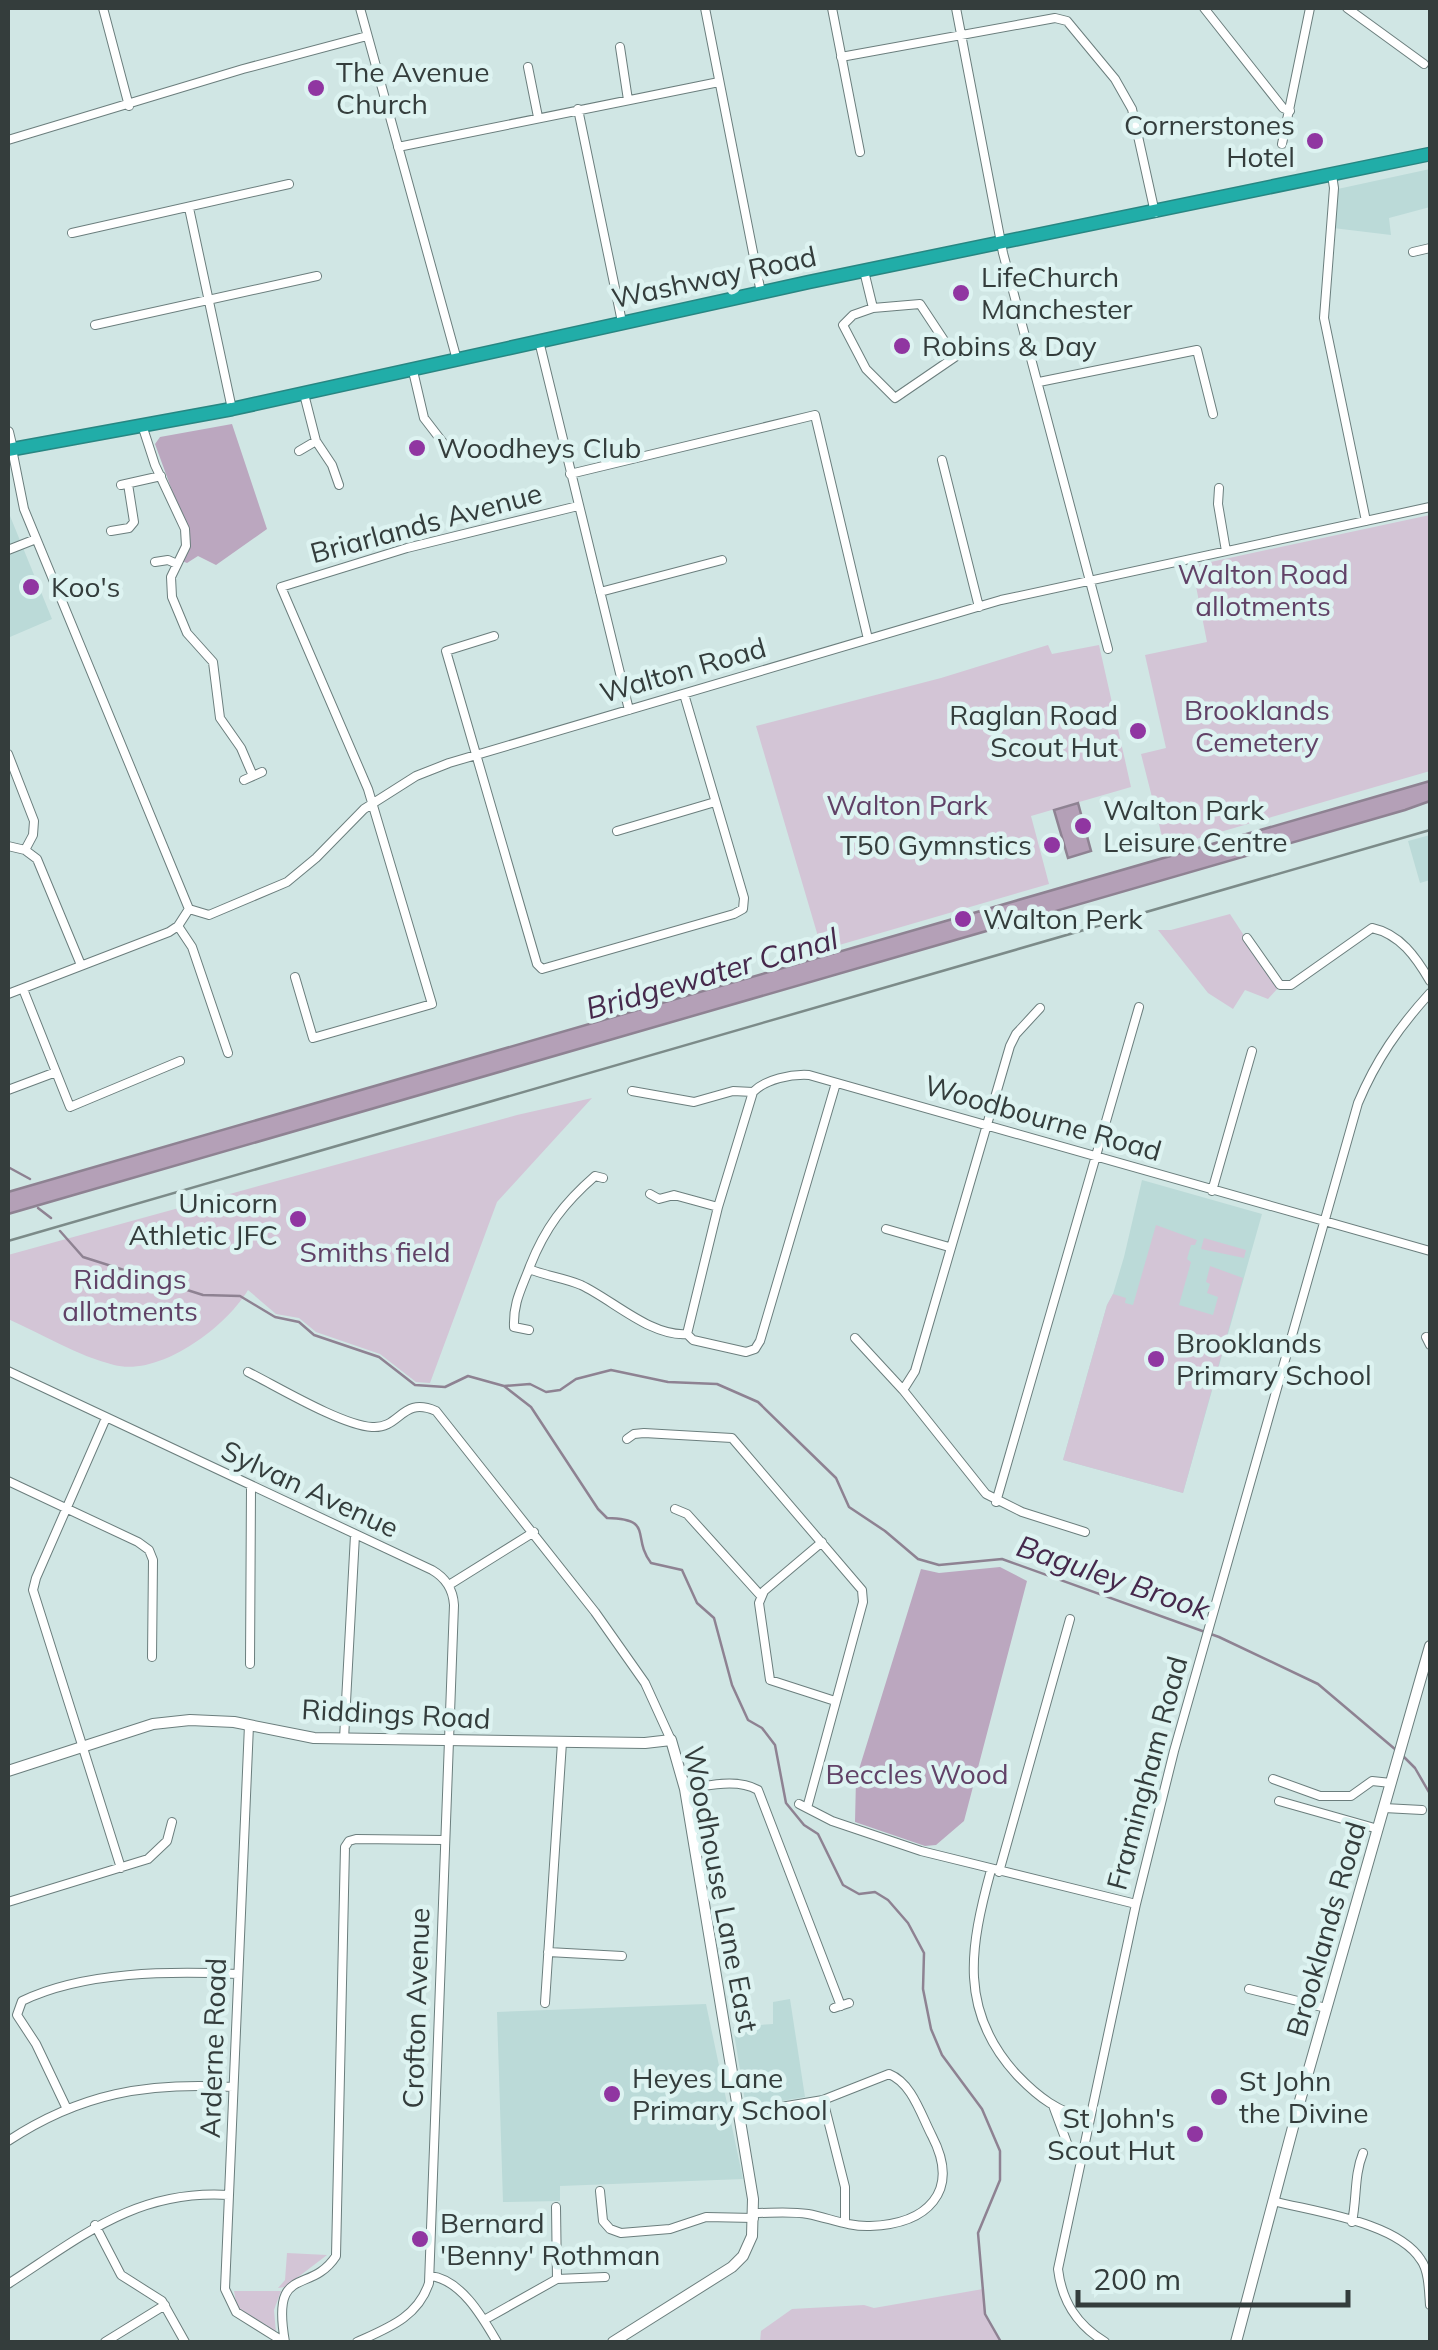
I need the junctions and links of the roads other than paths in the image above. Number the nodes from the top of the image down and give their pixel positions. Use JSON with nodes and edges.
{"nodes":[{"id":1,"x":103,"y":8,"type":"edge"},
{"id":2,"x":360,"y":8,"type":"edge"},
{"id":3,"x":705,"y":8,"type":"edge"},
{"id":4,"x":832,"y":8,"type":"edge"},
{"id":5,"x":956,"y":8,"type":"edge"},
{"id":6,"x":1056,"y":8,"type":"edge"},
{"id":7,"x":1204,"y":8,"type":"edge"},
{"id":8,"x":1310,"y":8,"type":"edge"},
{"id":9,"x":1348,"y":8,"type":"edge"},
{"id":10,"x":1052,"y":19,"type":"junction"},
{"id":11,"x":367,"y":36,"type":"junction"},
{"id":12,"x":961,"y":36,"type":"junction"},
{"id":13,"x":620,"y":47,"type":"dead end"},
{"id":14,"x":841,"y":58,"type":"junction"},
{"id":15,"x":1424,"y":64,"type":"dead end"},
{"id":16,"x":528,"y":67,"type":"dead end"},
{"id":17,"x":719,"y":82,"type":"junction"},
{"id":18,"x":628,"y":100,"type":"junction"},
{"id":19,"x":129,"y":106,"type":"junction"},
{"id":20,"x":578,"y":109,"type":"junction"},
{"id":21,"x":1290,"y":111,"type":"junction"},
{"id":22,"x":538,"y":117,"type":"junction"},
{"id":23,"x":8,"y":140,"type":"edge"},
{"id":24,"x":1282,"y":144,"type":"dead end"},
{"id":25,"x":398,"y":148,"type":"junction"},
{"id":26,"x":860,"y":152,"type":"dead end"},
{"id":27,"x":1430,"y":154,"type":"edge"},
{"id":28,"x":1332,"y":175,"type":"junction"},
{"id":29,"x":290,"y":184,"type":"dead end"},
{"id":30,"x":188,"y":208,"type":"junction"},
{"id":31,"x":1155,"y":213,"type":"junction"},
{"id":32,"x":72,"y":232,"type":"dead end"},
{"id":33,"x":1002,"y":244,"type":"junction"},
{"id":34,"x":1430,"y":248,"type":"edge"},
{"id":35,"x":1413,"y":252,"type":"dead end"},
{"id":36,"x":864,"y":271,"type":"junction"},
{"id":37,"x":316,"y":276,"type":"dead end"},
{"id":38,"x":760,"y":292,"type":"junction"},
{"id":39,"x":210,"y":300,"type":"junction"},
{"id":40,"x":873,"y":308,"type":"junction"},
{"id":41,"x":622,"y":322,"type":"junction"},
{"id":42,"x":95,"y":325,"type":"dead end"},
{"id":43,"x":540,"y":341,"type":"junction"},
{"id":44,"x":457,"y":360,"type":"junction"},
{"id":45,"x":412,"y":371,"type":"junction"},
{"id":46,"x":1039,"y":382,"type":"junction"},
{"id":47,"x":304,"y":394,"type":"junction"},
{"id":48,"x":232,"y":409,"type":"junction"},
{"id":49,"x":1214,"y":414,"type":"dead end"},
{"id":50,"x":142,"y":425,"type":"junction"},
{"id":51,"x":8,"y":432,"type":"edge"},
{"id":52,"x":316,"y":442,"type":"junction"},
{"id":53,"x":444,"y":444,"type":"dead end"},
{"id":54,"x":10,"y":449,"type":"edge"},
{"id":55,"x":299,"y":451,"type":"dead end"},
{"id":56,"x":942,"y":460,"type":"dead end"},
{"id":57,"x":570,"y":474,"type":"junction"},
{"id":58,"x":161,"y":476,"type":"junction"},
{"id":59,"x":340,"y":484,"type":"dead end"},
{"id":60,"x":1219,"y":488,"type":"dead end"},
{"id":61,"x":578,"y":506,"type":"junction"},
{"id":62,"x":1430,"y":506,"type":"edge"},
{"id":63,"x":1366,"y":521,"type":"junction"},
{"id":64,"x":111,"y":531,"type":"dead end"},
{"id":65,"x":36,"y":539,"type":"junction"},
{"id":66,"x":8,"y":550,"type":"edge"},
{"id":67,"x":1226,"y":551,"type":"junction"},
{"id":68,"x":722,"y":560,"type":"dead end"},
{"id":69,"x":155,"y":562,"type":"dead end"},
{"id":70,"x":177,"y":564,"type":"junction"},
{"id":71,"x":1090,"y":579,"type":"junction"},
{"id":72,"x":600,"y":592,"type":"junction"},
{"id":73,"x":979,"y":607,"type":"junction"},
{"id":74,"x":494,"y":636,"type":"dead end"},
{"id":75,"x":868,"y":639,"type":"junction"},
{"id":76,"x":1108,"y":649,"type":"dead end"},
{"id":77,"x":684,"y":694,"type":"junction"},
{"id":78,"x":630,"y":710,"type":"junction"},
{"id":79,"x":8,"y":754,"type":"edge"},
{"id":80,"x":476,"y":755,"type":"junction"},
{"id":81,"x":253,"y":776,"type":"dead end"},
{"id":82,"x":715,"y":802,"type":"junction"},
{"id":83,"x":372,"y":803,"type":"junction"},
{"id":84,"x":617,"y":831,"type":"dead end"},
{"id":85,"x":8,"y":846,"type":"edge"},
{"id":86,"x":25,"y":850,"type":"junction"},
{"id":87,"x":190,"y":909,"type":"junction"},
{"id":88,"x":178,"y":926,"type":"junction"},
{"id":89,"x":1247,"y":938,"type":"dead end"},
{"id":90,"x":81,"y":965,"type":"junction"},
{"id":91,"x":296,"y":977,"type":"dead end"},
{"id":92,"x":1430,"y":980,"type":"edge"},
{"id":93,"x":1280,"y":985,"type":"junction"},
{"id":94,"x":23,"y":989,"type":"junction"},
{"id":95,"x":1430,"y":993,"type":"edge"},
{"id":96,"x":8,"y":994,"type":"edge"},
{"id":97,"x":1270,"y":996,"type":"dead end"},
{"id":98,"x":1139,"y":1007,"type":"dead end"},
{"id":99,"x":1040,"y":1008,"type":"dead end"},
{"id":100,"x":1252,"y":1051,"type":"dead end"},
{"id":101,"x":228,"y":1053,"type":"dead end"},
{"id":102,"x":180,"y":1061,"type":"dead end"},
{"id":103,"x":56,"y":1072,"type":"junction"},
{"id":104,"x":836,"y":1083,"type":"junction"},
{"id":105,"x":8,"y":1090,"type":"edge"},
{"id":106,"x":632,"y":1091,"type":"dead end"},
{"id":107,"x":753,"y":1092,"type":"junction"},
{"id":108,"x":986,"y":1126,"type":"junction"},
{"id":109,"x":1095,"y":1156,"type":"junction"},
{"id":110,"x":598,"y":1174,"type":"dead end"},
{"id":111,"x":1212,"y":1190,"type":"junction"},
{"id":112,"x":718,"y":1207,"type":"junction"},
{"id":113,"x":658,"y":1210,"type":"dead end"},
{"id":114,"x":1325,"y":1222,"type":"junction"},
{"id":115,"x":886,"y":1229,"type":"dead end"},
{"id":116,"x":949,"y":1248,"type":"junction"},
{"id":117,"x":1430,"y":1251,"type":"edge"},
{"id":118,"x":529,"y":1270,"type":"junction"},
{"id":119,"x":528,"y":1330,"type":"dead end"},
{"id":120,"x":687,"y":1334,"type":"junction"},
{"id":121,"x":855,"y":1338,"type":"dead end"},
{"id":122,"x":8,"y":1371,"type":"edge"},
{"id":123,"x":248,"y":1372,"type":"dead end"},
{"id":124,"x":903,"y":1390,"type":"junction"},
{"id":125,"x":106,"y":1418,"type":"junction"},
{"id":126,"x":627,"y":1439,"type":"dead end"},
{"id":127,"x":8,"y":1482,"type":"edge"},
{"id":128,"x":250,"y":1487,"type":"junction"},
{"id":129,"x":996,"y":1502,"type":"junction"},
{"id":130,"x":66,"y":1508,"type":"junction"},
{"id":131,"x":675,"y":1510,"type":"dead end"},
{"id":132,"x":534,"y":1532,"type":"junction"},
{"id":133,"x":1084,"y":1532,"type":"dead end"},
{"id":134,"x":354,"y":1535,"type":"junction"},
{"id":135,"x":822,"y":1542,"type":"junction"},
{"id":136,"x":448,"y":1585,"type":"junction"},
{"id":137,"x":761,"y":1596,"type":"junction"},
{"id":138,"x":1070,"y":1619,"type":"dead end"},
{"id":139,"x":1430,"y":1646,"type":"edge"},
{"id":140,"x":152,"y":1657,"type":"dead end"},
{"id":141,"x":250,"y":1664,"type":"dead end"},
{"id":142,"x":835,"y":1701,"type":"junction"},
{"id":143,"x":248,"y":1725,"type":"junction"},
{"id":144,"x":344,"y":1739,"type":"junction"},
{"id":145,"x":670,"y":1740,"type":"junction"},
{"id":146,"x":448,"y":1741,"type":"junction"},
{"id":147,"x":562,"y":1742,"type":"junction"},
{"id":148,"x":82,"y":1747,"type":"junction"},
{"id":149,"x":8,"y":1771,"type":"edge"},
{"id":150,"x":1273,"y":1779,"type":"dead end"},
{"id":151,"x":1391,"y":1783,"type":"junction"},
{"id":152,"x":685,"y":1789,"type":"junction"},
{"id":153,"x":1279,"y":1801,"type":"dead end"},
{"id":154,"x":1384,"y":1808,"type":"junction"},
{"id":155,"x":1422,"y":1810,"type":"dead end"},
{"id":156,"x":172,"y":1822,"type":"dead end"},
{"id":157,"x":1378,"y":1829,"type":"junction"},
{"id":158,"x":444,"y":1840,"type":"junction"},
{"id":159,"x":121,"y":1868,"type":"junction"},
{"id":160,"x":995,"y":1871,"type":"junction"},
{"id":161,"x":8,"y":1902,"type":"edge"},
{"id":162,"x":1136,"y":1904,"type":"junction"},
{"id":163,"x":548,"y":1952,"type":"junction"},
{"id":164,"x":622,"y":1956,"type":"dead end"},
{"id":165,"x":238,"y":1974,"type":"junction"},
{"id":166,"x":1250,"y":1989,"type":"dead end"},
{"id":167,"x":544,"y":2004,"type":"dead end"},
{"id":168,"x":841,"y":2006,"type":"dead end"},
{"id":169,"x":1326,"y":2008,"type":"junction"},
{"id":170,"x":233,"y":2087,"type":"junction"},
{"id":171,"x":823,"y":2100,"type":"junction"},
{"id":172,"x":1054,"y":2108,"type":"junction"},
{"id":173,"x":67,"y":2109,"type":"junction"},
{"id":174,"x":738,"y":2114,"type":"junction"},
{"id":175,"x":1088,"y":2119,"type":"junction"},
{"id":176,"x":8,"y":2142,"type":"edge"},
{"id":177,"x":1363,"y":2154,"type":"dead end"},
{"id":178,"x":1078,"y":2161,"type":"junction"},
{"id":179,"x":600,"y":2191,"type":"dead end"},
{"id":180,"x":229,"y":2195,"type":"junction"},
{"id":181,"x":1273,"y":2201,"type":"junction"},
{"id":182,"x":556,"y":2207,"type":"dead end"},
{"id":183,"x":754,"y":2216,"type":"junction"},
{"id":184,"x":845,"y":2222,"type":"junction"},
{"id":185,"x":1352,"y":2222,"type":"junction"},
{"id":186,"x":96,"y":2225,"type":"junction"},
{"id":187,"x":430,"y":2276,"type":"junction"},
{"id":188,"x":605,"y":2278,"type":"dead end"},
{"id":189,"x":557,"y":2279,"type":"junction"},
{"id":190,"x":8,"y":2284,"type":"edge"},
{"id":191,"x":1430,"y":2295,"type":"edge"},
{"id":192,"x":165,"y":2305,"type":"junction"},
{"id":193,"x":1430,"y":2305,"type":"edge"},
{"id":194,"x":484,"y":2320,"type":"junction"},
{"id":195,"x":105,"y":2342,"type":"edge"},
{"id":196,"x":186,"y":2342,"type":"edge"},
{"id":197,"x":284,"y":2342,"type":"edge"},
{"id":198,"x":358,"y":2342,"type":"edge"},
{"id":199,"x":497,"y":2342,"type":"edge"},
{"id":200,"x":613,"y":2342,"type":"edge"},
{"id":201,"x":1105,"y":2342,"type":"edge"},
{"id":202,"x":1236,"y":2342,"type":"edge"}],
"edges":[{"from":1,"to":19,"type":"street"},
{"from":2,"to":11,"type":"street"},
{"from":3,"to":17,"type":"street"},
{"from":4,"to":14,"type":"street"},
{"from":5,"to":12,"type":"street"},
{"from":6,"to":10,"type":"street"},
{"from":7,"to":21,"type":"street"},
{"from":8,"to":21,"type":"street"},
{"from":9,"to":15,"type":"street"},
{"from":10,"to":12,"type":"street"},
{"from":10,"to":31,"type":"street"},
{"from":11,"to":19,"type":"street"},
{"from":11,"to":25,"type":"street"},
{"from":12,"to":14,"type":"street"},
{"from":12,"to":33,"type":"street"},
{"from":13,"to":18,"type":"street"},
{"from":14,"to":26,"type":"street"},
{"from":16,"to":22,"type":"street"},
{"from":17,"to":18,"type":"street"},
{"from":17,"to":38,"type":"street"},
{"from":18,"to":20,"type":"street"},
{"from":19,"to":23,"type":"street"},
{"from":20,"to":22,"type":"street"},
{"from":20,"to":41,"type":"street"},
{"from":21,"to":24,"type":"street"},
{"from":22,"to":25,"type":"street"},
{"from":25,"to":44,"type":"street"},
{"from":27,"to":28,"type":"highway","name":"Washway Road"},
{"from":28,"to":31,"type":"highway","name":"Washway Road"},
{"from":28,"to":63,"type":"street"},
{"from":29,"to":30,"type":"street"},
{"from":30,"to":32,"type":"street"},
{"from":30,"to":39,"type":"street"},
{"from":31,"to":33,"type":"highway","name":"Washway Road"},
{"from":33,"to":36,"type":"highway","name":"Washway Road"},
{"from":33,"to":46,"type":"street"},
{"from":34,"to":35,"type":"street"},
{"from":36,"to":38,"type":"highway","name":"Washway Road"},
{"from":36,"to":40,"type":"street"},
{"from":37,"to":39,"type":"street"},
{"from":38,"to":41,"type":"highway","name":"Washway Road"},
{"from":39,"to":42,"type":"street"},
{"from":39,"to":48,"type":"street"},
{"from":40,"to":40,"type":"street"},
{"from":41,"to":43,"type":"highway","name":"Washway Road"},
{"from":43,"to":44,"type":"highway","name":"Washway Road"},
{"from":43,"to":57,"type":"street"},
{"from":44,"to":45,"type":"highway","name":"Washway Road"},
{"from":45,"to":47,"type":"highway","name":"Washway Road"},
{"from":45,"to":53,"type":"street"},
{"from":46,"to":49,"type":"street"},
{"from":46,"to":71,"type":"street"},
{"from":47,"to":48,"type":"highway","name":"Washway Road"},
{"from":47,"to":52,"type":"street"},
{"from":48,"to":50,"type":"highway","name":"Washway Road"},
{"from":50,"to":54,"type":"highway","name":"Washway Road"},
{"from":50,"to":58,"type":"street"},
{"from":51,"to":54,"type":"street"},
{"from":52,"to":55,"type":"street"},
{"from":52,"to":59,"type":"street"},
{"from":54,"to":65,"type":"street"},
{"from":56,"to":73,"type":"street"},
{"from":57,"to":61,"type":"street"},
{"from":57,"to":75,"type":"street"},
{"from":58,"to":64,"type":"street"},
{"from":58,"to":70,"type":"street"},
{"from":60,"to":67,"type":"street"},
{"from":61,"to":72,"type":"street"},
{"from":61,"to":83,"type":"street","name":"Briarlands Avenue"},
{"from":62,"to":63,"type":"street","name":"Walton Road"},
{"from":63,"to":67,"type":"street","name":"Walton Road"},
{"from":65,"to":66,"type":"street"},
{"from":65,"to":87,"type":"street"},
{"from":67,"to":71,"type":"street","name":"Walton Road"},
{"from":68,"to":72,"type":"street"},
{"from":69,"to":70,"type":"street"},
{"from":70,"to":81,"type":"street"},
{"from":71,"to":73,"type":"street","name":"Walton Road"},
{"from":71,"to":76,"type":"street"},
{"from":72,"to":78,"type":"street"},
{"from":73,"to":75,"type":"street","name":"Walton Road"},
{"from":74,"to":80,"type":"street"},
{"from":75,"to":77,"type":"street","name":"Walton Road"},
{"from":77,"to":78,"type":"street","name":"Walton Road"},
{"from":77,"to":82,"type":"street"},
{"from":78,"to":80,"type":"street","name":"Walton Road"},
{"from":79,"to":86,"type":"street"},
{"from":80,"to":82,"type":"street"},
{"from":80,"to":83,"type":"street","name":"Walton Road"},
{"from":82,"to":84,"type":"street"},
{"from":83,"to":87,"type":"street","name":"Walton Road"},
{"from":83,"to":91,"type":"street"},
{"from":85,"to":86,"type":"street"},
{"from":86,"to":90,"type":"street"},
{"from":87,"to":88,"type":"street"},
{"from":88,"to":90,"type":"street"},
{"from":88,"to":101,"type":"street"},
{"from":89,"to":93,"type":"street"},
{"from":90,"to":94,"type":"street"},
{"from":92,"to":93,"type":"street"},
{"from":93,"to":97,"type":"street"},
{"from":94,"to":96,"type":"street"},
{"from":94,"to":103,"type":"street"},
{"from":95,"to":114,"type":"street","name":"Framingham Road"},
{"from":98,"to":109,"type":"street"},
{"from":99,"to":108,"type":"street"},
{"from":100,"to":111,"type":"street"},
{"from":102,"to":103,"type":"street"},
{"from":103,"to":105,"type":"street"},
{"from":104,"to":107,"type":"street","name":"Woodbourne Road"},
{"from":104,"to":108,"type":"street","name":"Woodbourne Road"},
{"from":104,"to":120,"type":"street"},
{"from":106,"to":107,"type":"street","name":"Woodbourne Road"},
{"from":107,"to":112,"type":"street"},
{"from":108,"to":109,"type":"street","name":"Woodbourne Road"},
{"from":108,"to":116,"type":"street"},
{"from":109,"to":111,"type":"street","name":"Woodbourne Road"},
{"from":109,"to":129,"type":"street"},
{"from":110,"to":118,"type":"street"},
{"from":111,"to":114,"type":"street","name":"Woodbourne Road"},
{"from":112,"to":113,"type":"street"},
{"from":112,"to":120,"type":"street"},
{"from":114,"to":117,"type":"street","name":"Woodbourne Road"},
{"from":114,"to":162,"type":"street","name":"Framingham Road"},
{"from":115,"to":116,"type":"street"},
{"from":116,"to":124,"type":"street"},
{"from":118,"to":119,"type":"street"},
{"from":118,"to":120,"type":"street"},
{"from":121,"to":124,"type":"street"},
{"from":122,"to":125,"type":"street","name":"Sylvan Avenue"},
{"from":123,"to":132,"type":"street","name":"Woodhouse Lane East"},
{"from":124,"to":129,"type":"street"},
{"from":125,"to":128,"type":"street","name":"Sylvan Avenue"},
{"from":125,"to":130,"type":"street"},
{"from":126,"to":135,"type":"street"},
{"from":127,"to":130,"type":"street"},
{"from":128,"to":134,"type":"street","name":"Sylvan Avenue"},
{"from":128,"to":141,"type":"street"},
{"from":129,"to":133,"type":"street"},
{"from":130,"to":140,"type":"street"},
{"from":130,"to":148,"type":"street"},
{"from":131,"to":137,"type":"street"},
{"from":132,"to":136,"type":"street"},
{"from":132,"to":145,"type":"street","name":"Woodhouse Lane East"},
{"from":134,"to":136,"type":"street","name":"Sylvan Avenue"},
{"from":134,"to":144,"type":"street"},
{"from":135,"to":137,"type":"street"},
{"from":135,"to":142,"type":"street"},
{"from":136,"to":146,"type":"street"},
{"from":137,"to":142,"type":"street"},
{"from":138,"to":160,"type":"street"},
{"from":139,"to":151,"type":"street","name":"Brooklands Road"},
{"from":142,"to":160,"type":"street"},
{"from":143,"to":144,"type":"street","name":"Riddings Road"},
{"from":143,"to":148,"type":"street","name":"Riddings Road"},
{"from":143,"to":165,"type":"street","name":"Arderne Road"},
{"from":144,"to":146,"type":"street","name":"Riddings Road"},
{"from":145,"to":147,"type":"street","name":"Riddings Road"},
{"from":145,"to":152,"type":"street","name":"Woodhouse Lane East"},
{"from":146,"to":147,"type":"street","name":"Riddings Road"},
{"from":146,"to":158,"type":"street","name":"Crofton Avenue"},
{"from":147,"to":163,"type":"street"},
{"from":148,"to":149,"type":"street","name":"Riddings Road"},
{"from":148,"to":159,"type":"street"},
{"from":150,"to":151,"type":"street"},
{"from":151,"to":154,"type":"street","name":"Brooklands Road"},
{"from":152,"to":168,"type":"street"},
{"from":152,"to":174,"type":"street","name":"Woodhouse Lane East"},
{"from":153,"to":157,"type":"street"},
{"from":154,"to":155,"type":"street"},
{"from":154,"to":157,"type":"street","name":"Brooklands Road"},
{"from":156,"to":159,"type":"street"},
{"from":157,"to":169,"type":"street","name":"Brooklands Road"},
{"from":158,"to":187,"type":"street","name":"Crofton Avenue"},
{"from":158,"to":197,"type":"street"},
{"from":159,"to":161,"type":"street"},
{"from":160,"to":162,"type":"street"},
{"from":160,"to":172,"type":"street"},
{"from":162,"to":175,"type":"street","name":"Framingham Road"},
{"from":163,"to":164,"type":"street"},
{"from":163,"to":167,"type":"street"},
{"from":165,"to":170,"type":"street","name":"Arderne Road"},
{"from":165,"to":173,"type":"street"},
{"from":166,"to":169,"type":"street"},
{"from":169,"to":181,"type":"street","name":"Brooklands Road"},
{"from":170,"to":173,"type":"street"},
{"from":170,"to":180,"type":"street","name":"Arderne Road"},
{"from":171,"to":174,"type":"street"},
{"from":171,"to":184,"type":"street"},
{"from":171,"to":184,"type":"street"},
{"from":172,"to":175,"type":"street"},
{"from":172,"to":178,"type":"street"},
{"from":173,"to":176,"type":"street"},
{"from":174,"to":183,"type":"street","name":"Woodhouse Lane East"},
{"from":175,"to":178,"type":"street","name":"Framingham Road"},
{"from":177,"to":185,"type":"street"},
{"from":178,"to":201,"type":"street","name":"Framingham Road"},
{"from":179,"to":183,"type":"street"},
{"from":180,"to":186,"type":"street"},
{"from":180,"to":197,"type":"street","name":"Arderne Road"},
{"from":181,"to":185,"type":"street"},
{"from":181,"to":202,"type":"street","name":"Brooklands Road"},
{"from":182,"to":189,"type":"street"},
{"from":183,"to":184,"type":"street"},
{"from":183,"to":200,"type":"street"},
{"from":185,"to":191,"type":"street"},
{"from":186,"to":190,"type":"street"},
{"from":186,"to":192,"type":"street"},
{"from":187,"to":194,"type":"street"},
{"from":187,"to":198,"type":"street"},
{"from":188,"to":189,"type":"street"},
{"from":189,"to":194,"type":"street"},
{"from":191,"to":193,"type":"street"},
{"from":192,"to":195,"type":"street"},
{"from":192,"to":196,"type":"street"},
{"from":194,"to":199,"type":"street"}]}
